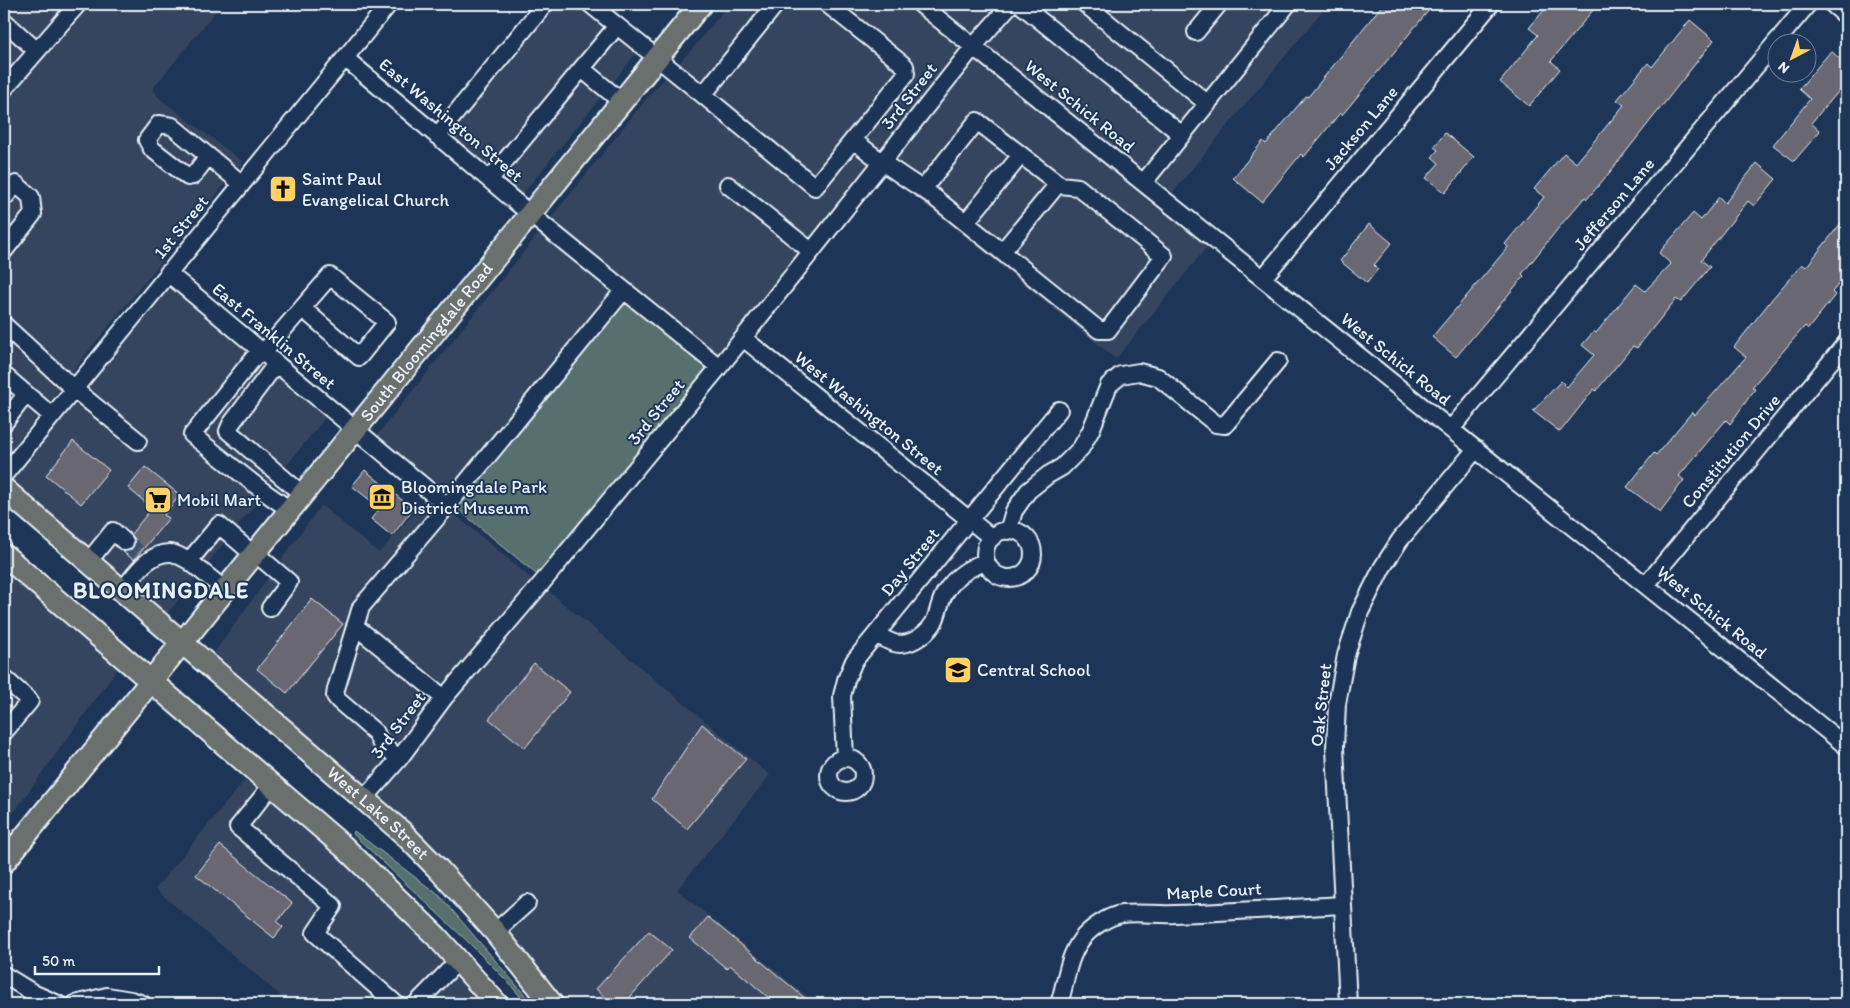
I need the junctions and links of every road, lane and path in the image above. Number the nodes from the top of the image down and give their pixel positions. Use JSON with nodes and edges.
{"nodes":[{"id":1,"x":78,"y":4,"type":"edge"},
{"id":2,"x":389,"y":4,"type":"edge"},
{"id":3,"x":545,"y":4,"type":"edge"},
{"id":4,"x":590,"y":4,"type":"edge"},
{"id":5,"x":701,"y":4,"type":"edge"},
{"id":6,"x":776,"y":4,"type":"edge"},
{"id":7,"x":827,"y":4,"type":"edge"},
{"id":8,"x":920,"y":4,"type":"edge"},
{"id":9,"x":1011,"y":4,"type":"edge"},
{"id":10,"x":1020,"y":4,"type":"edge"},
{"id":11,"x":1085,"y":4,"type":"edge"},
{"id":12,"x":1219,"y":4,"type":"edge"},
{"id":13,"x":1288,"y":4,"type":"edge"},
{"id":14,"x":1491,"y":4,"type":"edge"},
{"id":15,"x":1808,"y":4,"type":"edge"},
{"id":16,"x":1832,"y":4,"type":"edge"},
{"id":17,"x":1846,"y":16,"type":"edge"},
{"id":18,"x":4,"y":20,"type":"edge"},
{"id":19,"x":612,"y":32,"type":"dead end"},
{"id":20,"x":1196,"y":32,"type":"dead end"},
{"id":21,"x":974,"y":46,"type":"junction"},
{"id":22,"x":37,"y":51,"type":"junction"},
{"id":23,"x":345,"y":58,"type":"junction"},
{"id":24,"x":656,"y":59,"type":"junction"},
{"id":25,"x":582,"y":69,"type":"junction"},
{"id":26,"x":4,"y":89,"type":"edge"},
{"id":27,"x":703,"y":96,"type":"junction"},
{"id":28,"x":622,"y":102,"type":"junction"},
{"id":29,"x":1208,"y":104,"type":"junction"},
{"id":30,"x":1182,"y":135,"type":"junction"},
{"id":31,"x":437,"y":136,"type":"junction"},
{"id":32,"x":853,"y":140,"type":"junction"},
{"id":33,"x":1021,"y":155,"type":"junction"},
{"id":34,"x":208,"y":156,"type":"dead end"},
{"id":35,"x":881,"y":163,"type":"junction"},
{"id":36,"x":490,"y":179,"type":"junction"},
{"id":37,"x":1144,"y":182,"type":"junction"},
{"id":38,"x":242,"y":184,"type":"junction"},
{"id":39,"x":1058,"y":184,"type":"junction"},
{"id":40,"x":728,"y":185,"type":"dead end"},
{"id":41,"x":923,"y":190,"type":"junction"},
{"id":42,"x":4,"y":198,"type":"edge"},
{"id":43,"x":530,"y":214,"type":"junction"},
{"id":44,"x":966,"y":222,"type":"junction"},
{"id":45,"x":4,"y":251,"type":"edge"},
{"id":46,"x":811,"y":251,"type":"junction"},
{"id":47,"x":1002,"y":252,"type":"junction"},
{"id":48,"x":168,"y":274,"type":"junction"},
{"id":49,"x":1263,"y":278,"type":"junction"},
{"id":50,"x":624,"y":290,"type":"junction"},
{"id":51,"x":302,"y":308,"type":"junction"},
{"id":52,"x":6,"y":330,"type":"edge"},
{"id":53,"x":743,"y":338,"type":"junction"},
{"id":54,"x":1846,"y":343,"type":"edge"},
{"id":55,"x":261,"y":351,"type":"junction"},
{"id":56,"x":1278,"y":361,"type":"dead end"},
{"id":57,"x":276,"y":364,"type":"junction"},
{"id":58,"x":719,"y":367,"type":"junction"},
{"id":59,"x":4,"y":375,"type":"edge"},
{"id":60,"x":74,"y":389,"type":"junction"},
{"id":61,"x":26,"y":394,"type":"junction"},
{"id":62,"x":1058,"y":410,"type":"dead end"},
{"id":63,"x":52,"y":416,"type":"junction"},
{"id":64,"x":4,"y":423,"type":"edge"},
{"id":65,"x":355,"y":429,"type":"junction"},
{"id":66,"x":1451,"y":429,"type":"junction"},
{"id":67,"x":138,"y":441,"type":"dead end"},
{"id":68,"x":1476,"y":449,"type":"junction"},
{"id":69,"x":4,"y":475,"type":"edge"},
{"id":70,"x":4,"y":489,"type":"edge"},
{"id":71,"x":296,"y":502,"type":"junction"},
{"id":72,"x":447,"y":506,"type":"junction"},
{"id":73,"x":970,"y":520,"type":"junction"},
{"id":74,"x":1008,"y":531,"type":"junction"},
{"id":75,"x":992,"y":538,"type":"junction"},
{"id":76,"x":125,"y":542,"type":"tunnel mouth"},
{"id":77,"x":254,"y":554,"type":"junction"},
{"id":78,"x":4,"y":555,"type":"edge"},
{"id":79,"x":189,"y":561,"type":"junction"},
{"id":80,"x":88,"y":562,"type":"junction"},
{"id":81,"x":986,"y":562,"type":"junction"},
{"id":82,"x":1646,"y":585,"type":"junction"},
{"id":83,"x":122,"y":590,"type":"junction"},
{"id":84,"x":225,"y":590,"type":"junction"},
{"id":85,"x":270,"y":608,"type":"dead end"},
{"id":86,"x":355,"y":626,"type":"junction"},
{"id":87,"x":876,"y":635,"type":"junction"},
{"id":88,"x":182,"y":644,"type":"junction"},
{"id":89,"x":4,"y":678,"type":"edge"},
{"id":90,"x":152,"y":681,"type":"junction"},
{"id":91,"x":444,"y":698,"type":"junction"},
{"id":92,"x":4,"y":732,"type":"edge"},
{"id":93,"x":1843,"y":737,"type":"edge"},
{"id":94,"x":845,"y":758,"type":"dead end"},
{"id":95,"x":399,"y":759,"type":"junction"},
{"id":96,"x":272,"y":785,"type":"junction"},
{"id":97,"x":364,"y":799,"type":"junction"},
{"id":98,"x":4,"y":862,"type":"edge"},
{"id":99,"x":527,"y":903,"type":"dead end"},
{"id":100,"x":1343,"y":905,"type":"junction"},
{"id":101,"x":495,"y":932,"type":"junction"},
{"id":102,"x":458,"y":961,"type":"junction"},
{"id":103,"x":4,"y":975,"type":"edge"},
{"id":104,"x":58,"y":1004,"type":"edge"},
{"id":105,"x":75,"y":1004,"type":"edge"},
{"id":106,"x":143,"y":1004,"type":"edge"},
{"id":107,"x":396,"y":1004,"type":"edge"},
{"id":108,"x":416,"y":1004,"type":"edge"},
{"id":109,"x":497,"y":1004,"type":"edge"},
{"id":110,"x":552,"y":1004,"type":"edge"},
{"id":111,"x":1059,"y":1004,"type":"edge"},
{"id":112,"x":1348,"y":1004,"type":"edge"}],
"edges":[{"from":1,"to":22,"type":"street"},
{"from":2,"to":23,"type":"street","name":"1st Street"},
{"from":3,"to":31,"type":"street"},
{"from":4,"to":24,"type":"street"},
{"from":5,"to":24,"type":"main road","name":"South Bloomingdale Road"},
{"from":6,"to":27,"type":"street"},
{"from":7,"to":32,"type":"street"},
{"from":8,"to":21,"type":"street","name":"West Schick Road"},
{"from":9,"to":21,"type":"street","name":"3rd Street"},
{"from":10,"to":30,"type":"street"},
{"from":11,"to":29,"type":"street"},
{"from":12,"to":20,"type":"street"},
{"from":13,"to":29,"type":"street"},
{"from":14,"to":49,"type":"street","name":"Jackson Lane"},
{"from":15,"to":66,"type":"street","name":"Jefferson Lane"},
{"from":16,"to":17,"type":"street"},
{"from":18,"to":22,"type":"street"},
{"from":19,"to":25,"type":"street"},
{"from":21,"to":35,"type":"street","name":"3rd Street"},
{"from":21,"to":37,"type":"street","name":"West Schick Road"},
{"from":22,"to":26,"type":"street"},
{"from":23,"to":31,"type":"street","name":"East Washington Street"},
{"from":23,"to":38,"type":"street","name":"1st Street"},
{"from":24,"to":27,"type":"street"},
{"from":24,"to":28,"type":"main road","name":"South Bloomingdale Road"},
{"from":25,"to":28,"type":"street"},
{"from":25,"to":36,"type":"street"},
{"from":27,"to":32,"type":"street"},
{"from":28,"to":43,"type":"main road","name":"South Bloomingdale Road"},
{"from":29,"to":30,"type":"street"},
{"from":30,"to":37,"type":"street"},
{"from":31,"to":36,"type":"street","name":"East Washington Street"},
{"from":32,"to":35,"type":"street"},
{"from":33,"to":39,"type":"street"},
{"from":33,"to":41,"type":"street"},
{"from":33,"to":44,"type":"street"},
{"from":34,"to":38,"type":"street"},
{"from":35,"to":41,"type":"street"},
{"from":35,"to":46,"type":"street","name":"3rd Street"},
{"from":36,"to":43,"type":"street","name":"East Washington Street"},
{"from":37,"to":49,"type":"street","name":"West Schick Road"},
{"from":38,"to":48,"type":"street","name":"1st Street"},
{"from":39,"to":47,"type":"street"},
{"from":39,"to":47,"type":"street"},
{"from":40,"to":46,"type":"street"},
{"from":41,"to":44,"type":"street"},
{"from":42,"to":45,"type":"street"},
{"from":43,"to":50,"type":"street"},
{"from":43,"to":65,"type":"main road","name":"South Bloomingdale Road"},
{"from":44,"to":47,"type":"street"},
{"from":46,"to":53,"type":"street","name":"3rd Street"},
{"from":48,"to":55,"type":"street","name":"East Franklin Street"},
{"from":48,"to":60,"type":"street","name":"1st Street"},
{"from":49,"to":66,"type":"street","name":"West Schick Road"},
{"from":50,"to":58,"type":"street"},
{"from":50,"to":72,"type":"street"},
{"from":51,"to":51,"type":"street"},
{"from":51,"to":55,"type":"street"},
{"from":52,"to":60,"type":"street"},
{"from":53,"to":58,"type":"street","name":"3rd Street"},
{"from":53,"to":73,"type":"street","name":"West Washington Street"},
{"from":54,"to":82,"type":"street","name":"Constitution Drive"},
{"from":55,"to":57,"type":"street","name":"East Franklin Street"},
{"from":55,"to":71,"type":"street"},
{"from":56,"to":74,"type":"street"},
{"from":57,"to":65,"type":"street","name":"East Franklin Street"},
{"from":57,"to":71,"type":"street"},
{"from":58,"to":91,"type":"street","name":"3rd Street"},
{"from":59,"to":61,"type":"street"},
{"from":60,"to":63,"type":"street","name":"1st Street"},
{"from":60,"to":67,"type":"street"},
{"from":61,"to":63,"type":"street"},
{"from":61,"to":64,"type":"street"},
{"from":62,"to":73,"type":"street","name":"Day Street"},
{"from":63,"to":69,"type":"street","name":"1st Street"},
{"from":65,"to":71,"type":"main road","name":"South Bloomingdale Road"},
{"from":65,"to":72,"type":"street","name":"East Franklin Street"},
{"from":66,"to":68,"type":"street","name":"West Schick Road"},
{"from":68,"to":82,"type":"street","name":"West Schick Road"},
{"from":68,"to":100,"type":"street","name":"Oak Street"},
{"from":70,"to":80,"type":"main road","name":"West Lake Street"},
{"from":71,"to":77,"type":"main road","name":"South Bloomingdale Road"},
{"from":72,"to":86,"type":"street"},
{"from":73,"to":75,"type":"street","name":"West Washington Street"},
{"from":73,"to":87,"type":"street","name":"Day Street"},
{"from":74,"to":75,"type":"street"},
{"from":74,"to":81,"type":"street"},
{"from":75,"to":81,"type":"street"},
{"from":76,"to":80,"type":"street"},
{"from":77,"to":79,"type":"street"},
{"from":77,"to":84,"type":"main road","name":"South Bloomingdale Road"},
{"from":77,"to":85,"type":"street"},
{"from":78,"to":90,"type":"main road"},
{"from":79,"to":83,"type":"street"},
{"from":79,"to":84,"type":"street"},
{"from":80,"to":83,"type":"main road","name":"West Lake Street"},
{"from":81,"to":87,"type":"street"},
{"from":82,"to":93,"type":"street","name":"West Schick Road"},
{"from":83,"to":88,"type":"main road","name":"West Lake Street"},
{"from":84,"to":88,"type":"main road","name":"South Bloomingdale Road"},
{"from":86,"to":91,"type":"street"},
{"from":86,"to":95,"type":"street"},
{"from":87,"to":94,"type":"street","name":"Day Street"},
{"from":88,"to":90,"type":"main road","name":"South Bloomingdale Road"},
{"from":88,"to":97,"type":"main road","name":"West Lake Street"},
{"from":89,"to":92,"type":"street"},
{"from":90,"to":96,"type":"main road"},
{"from":90,"to":98,"type":"main road","name":"South Bloomingdale Road"},
{"from":91,"to":95,"type":"street","name":"3rd Street"},
{"from":95,"to":97,"type":"street","name":"3rd Street"},
{"from":96,"to":102,"type":"main road"},
{"from":96,"to":107,"type":"street"},
{"from":97,"to":101,"type":"main road","name":"West Lake Street"},
{"from":99,"to":101,"type":"street"},
{"from":100,"to":111,"type":"street","name":"Maple Court"},
{"from":100,"to":112,"type":"street","name":"Oak Street"},
{"from":101,"to":110,"type":"main road","name":"West Lake Street"},
{"from":102,"to":108,"type":"street"},
{"from":102,"to":109,"type":"main road"},
{"from":103,"to":104,"type":"street"},
{"from":105,"to":106,"type":"street"}]}
